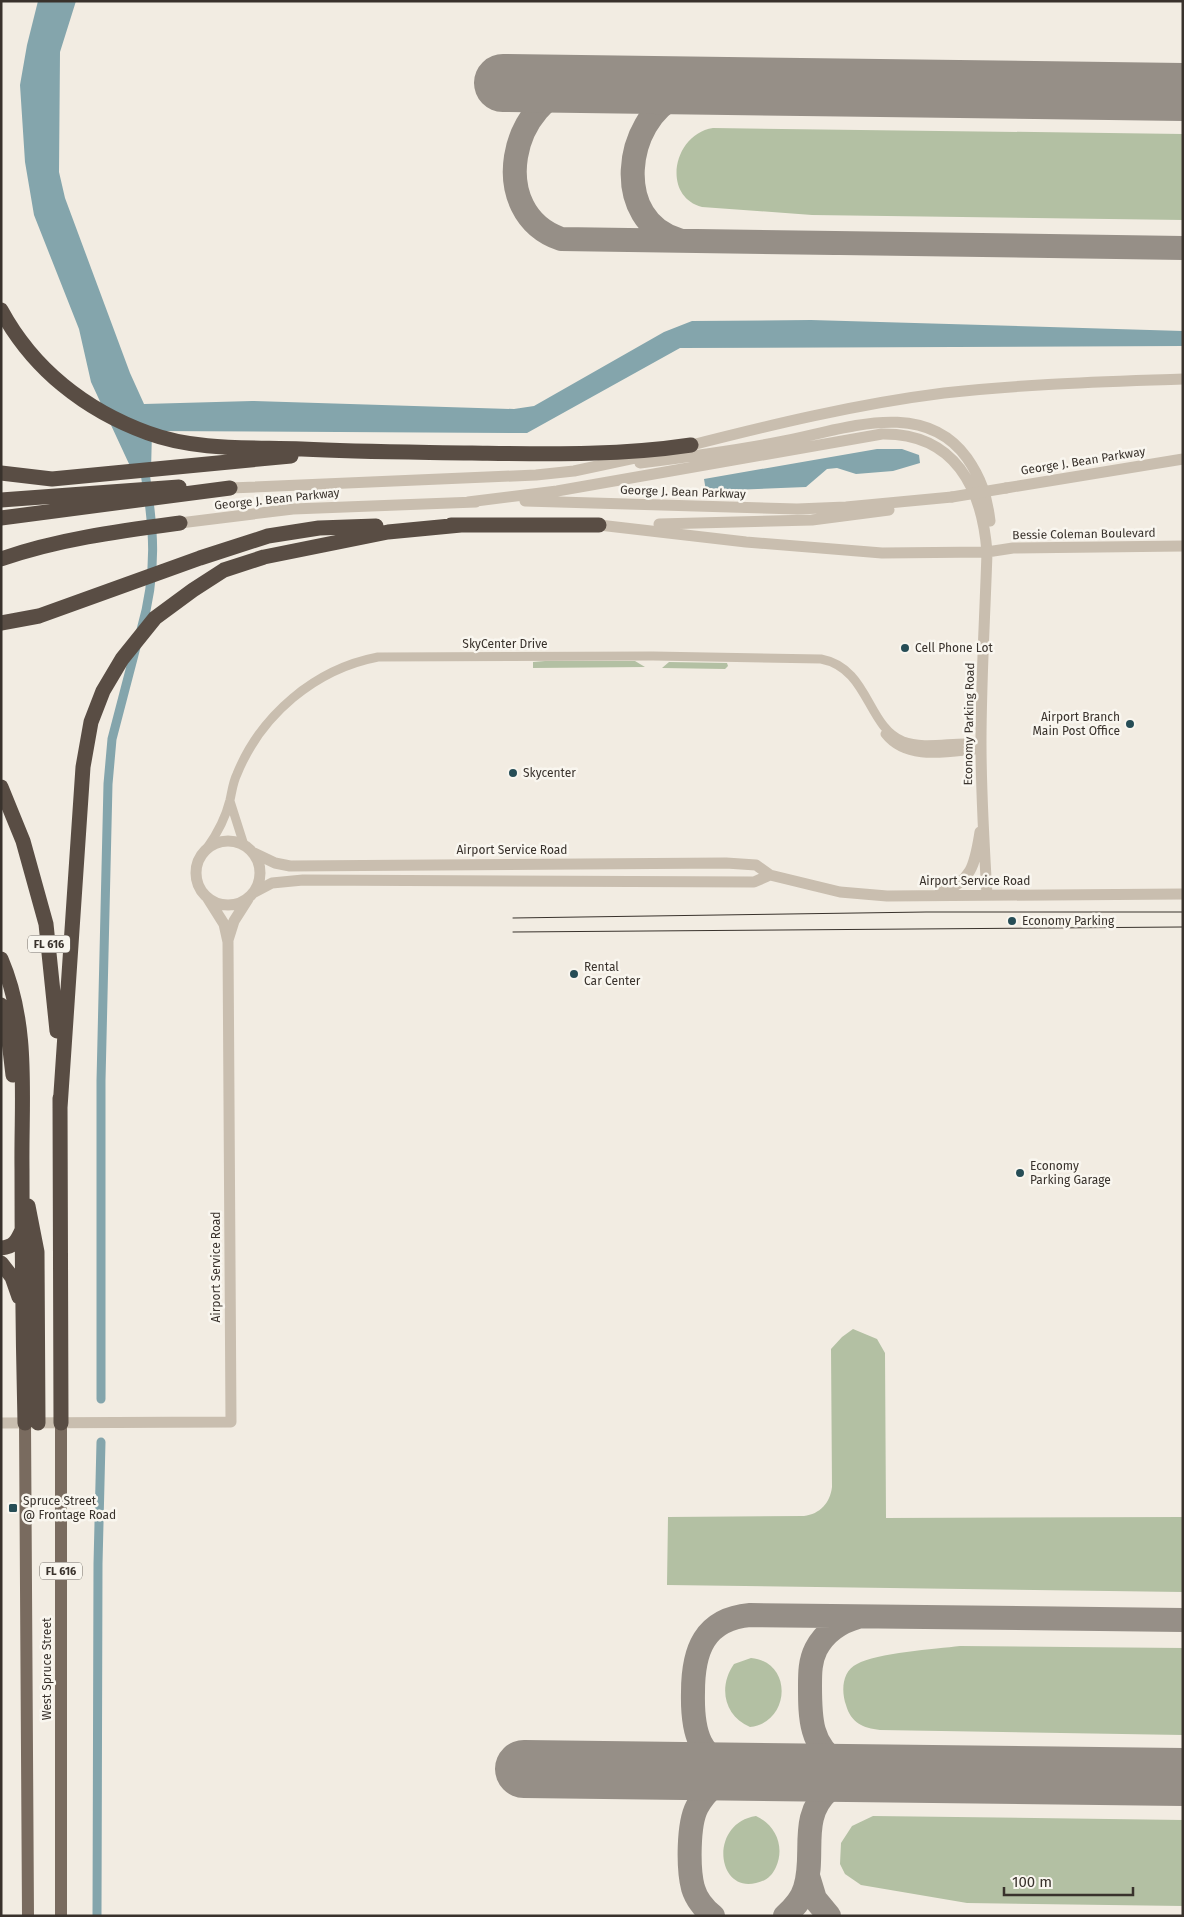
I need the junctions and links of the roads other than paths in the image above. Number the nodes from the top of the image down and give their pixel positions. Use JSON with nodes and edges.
{"nodes":[{"id":1,"x":1,"y":310,"type":"edge"},
{"id":2,"x":1183,"y":379,"type":"edge"},
{"id":3,"x":1097,"y":382,"type":"junction"},
{"id":4,"x":1183,"y":386,"type":"edge"},
{"id":5,"x":691,"y":445,"type":"junction"},
{"id":6,"x":360,"y":451,"type":"junction"},
{"id":7,"x":1183,"y":459,"type":"edge"},
{"id":8,"x":574,"y":471,"type":"junction"},
{"id":9,"x":1,"y":473,"type":"edge"},
{"id":10,"x":230,"y":488,"type":"joint"},
{"id":11,"x":173,"y":492,"type":"junction"},
{"id":12,"x":952,"y":497,"type":"junction"},
{"id":13,"x":1,"y":500,"type":"edge"},
{"id":14,"x":468,"y":502,"type":"junction"},
{"id":15,"x":1,"y":518,"type":"edge"},
{"id":16,"x":180,"y":523,"type":"joint"},
{"id":17,"x":461,"y":525,"type":"junction"},
{"id":18,"x":600,"y":525,"type":"junction"},
{"id":19,"x":1183,"y":546,"type":"edge"},
{"id":20,"x":986,"y":552,"type":"junction"},
{"id":21,"x":1,"y":559,"type":"edge"},
{"id":22,"x":1,"y":623,"type":"edge"},
{"id":23,"x":977,"y":750,"type":"junction"},
{"id":24,"x":1,"y":788,"type":"edge"},
{"id":25,"x":230,"y":801,"type":"junction"},
{"id":26,"x":982,"y":810,"type":"junction"},
{"id":27,"x":244,"y":845,"type":"junction"},
{"id":28,"x":207,"y":848,"type":"junction"},
{"id":29,"x":254,"y":853,"type":"junction"},
{"id":30,"x":770,"y":875,"type":"junction"},
{"id":31,"x":252,"y":894,"type":"junction"},
{"id":32,"x":1183,"y":894,"type":"edge"},
{"id":33,"x":987,"y":895,"type":"junction"},
{"id":34,"x":929,"y":896,"type":"junction"},
{"id":35,"x":207,"y":897,"type":"junction"},
{"id":36,"x":228,"y":942,"type":"junction"},
{"id":37,"x":1,"y":959,"type":"edge"},
{"id":38,"x":1,"y":1005,"type":"edge"},
{"id":39,"x":60,"y":1108,"type":"junction"},
{"id":40,"x":22,"y":1148,"type":"junction"},
{"id":41,"x":22,"y":1175,"type":"junction"},
{"id":42,"x":22,"y":1230,"type":"junction"},
{"id":43,"x":1,"y":1248,"type":"edge"},
{"id":44,"x":1,"y":1263,"type":"edge"},
{"id":45,"x":23,"y":1307,"type":"junction"},
{"id":46,"x":61,"y":1422,"type":"junction"},
{"id":47,"x":1,"y":1423,"type":"edge"},
{"id":48,"x":32,"y":1423,"type":"junction"},
{"id":49,"x":28,"y":1916,"type":"edge"},
{"id":50,"x":60,"y":1916,"type":"edge"}],
"edges":[{"from":1,"to":6,"type":"highway"},
{"from":2,"to":3,"type":"street","name":"George J. Bean Parkway"},
{"from":3,"to":4,"type":"street"},
{"from":3,"to":5,"type":"street","name":"George J. Bean Parkway"},
{"from":5,"to":6,"type":"highway"},
{"from":5,"to":8,"type":"street","name":"George J. Bean Parkway"},
{"from":6,"to":9,"type":"highway"},
{"from":7,"to":12,"type":"street","name":"George J. Bean Parkway","bridge":true},
{"from":8,"to":10,"type":"street","name":"George J. Bean Parkway"},
{"from":8,"to":20,"type":"street"},
{"from":10,"to":11,"type":"highway"},
{"from":11,"to":13,"type":"highway"},
{"from":11,"to":15,"type":"highway"},
{"from":12,"to":14,"type":"street","name":"George J. Bean Parkway"},
{"from":12,"to":18,"type":"street"},
{"from":14,"to":16,"type":"street","name":"George J. Bean Parkway"},
{"from":14,"to":20,"type":"street"},
{"from":16,"to":21,"type":"highway"},
{"from":17,"to":18,"type":"highway"},
{"from":17,"to":22,"type":"highway"},
{"from":17,"to":39,"type":"highway"},
{"from":18,"to":20,"type":"street","name":"Bessie Coleman Boulevard"},
{"from":19,"to":20,"type":"street","name":"Bessie Coleman Boulevard"},
{"from":20,"to":23,"type":"street","name":"Economy Parking Road"},
{"from":23,"to":25,"type":"street","name":"SkyCenter Drive"},
{"from":23,"to":26,"type":"street","name":"Economy Parking Road"},
{"from":24,"to":39,"type":"highway","number":"FL 616"},
{"from":25,"to":27,"type":"street"},
{"from":25,"to":28,"type":"street","name":"SkyCenter Drive"},
{"from":26,"to":33,"type":"street","name":"Economy Parking Road"},
{"from":26,"to":34,"type":"street"},
{"from":27,"to":28,"type":"street"},
{"from":27,"to":29,"type":"street"},
{"from":28,"to":35,"type":"street"},
{"from":29,"to":30,"type":"street","name":"Airport Service Road"},
{"from":29,"to":31,"type":"street"},
{"from":30,"to":31,"type":"street"},
{"from":30,"to":34,"type":"street","name":"Airport Service Road"},
{"from":31,"to":35,"type":"street"},
{"from":31,"to":36,"type":"street","name":"Airport Service Road"},
{"from":32,"to":33,"type":"street","name":"Airport Service Road"},
{"from":33,"to":34,"type":"street","name":"Airport Service Road"},
{"from":35,"to":36,"type":"street","name":"Airport Service Road"},
{"from":36,"to":46,"type":"street","name":"Airport Service Road"},
{"from":37,"to":40,"type":"highway","number":"FL 616"},
{"from":38,"to":40,"type":"highway"},
{"from":39,"to":46,"type":"highway","number":"FL 616"},
{"from":40,"to":41,"type":"highway","number":"FL 616"},
{"from":41,"to":42,"type":"highway","number":"FL 616"},
{"from":41,"to":48,"type":"highway"},
{"from":42,"to":43,"type":"highway"},
{"from":42,"to":45,"type":"highway","number":"FL 616"},
{"from":44,"to":45,"type":"highway"},
{"from":45,"to":48,"type":"highway","number":"FL 616"},
{"from":46,"to":48,"type":"street"},
{"from":46,"to":50,"type":"main road","name":"West Spruce Street","number":"FL 616"},
{"from":47,"to":48,"type":"street"},
{"from":48,"to":49,"type":"main road","name":"West Spruce Street","number":"FL 616"}]}
